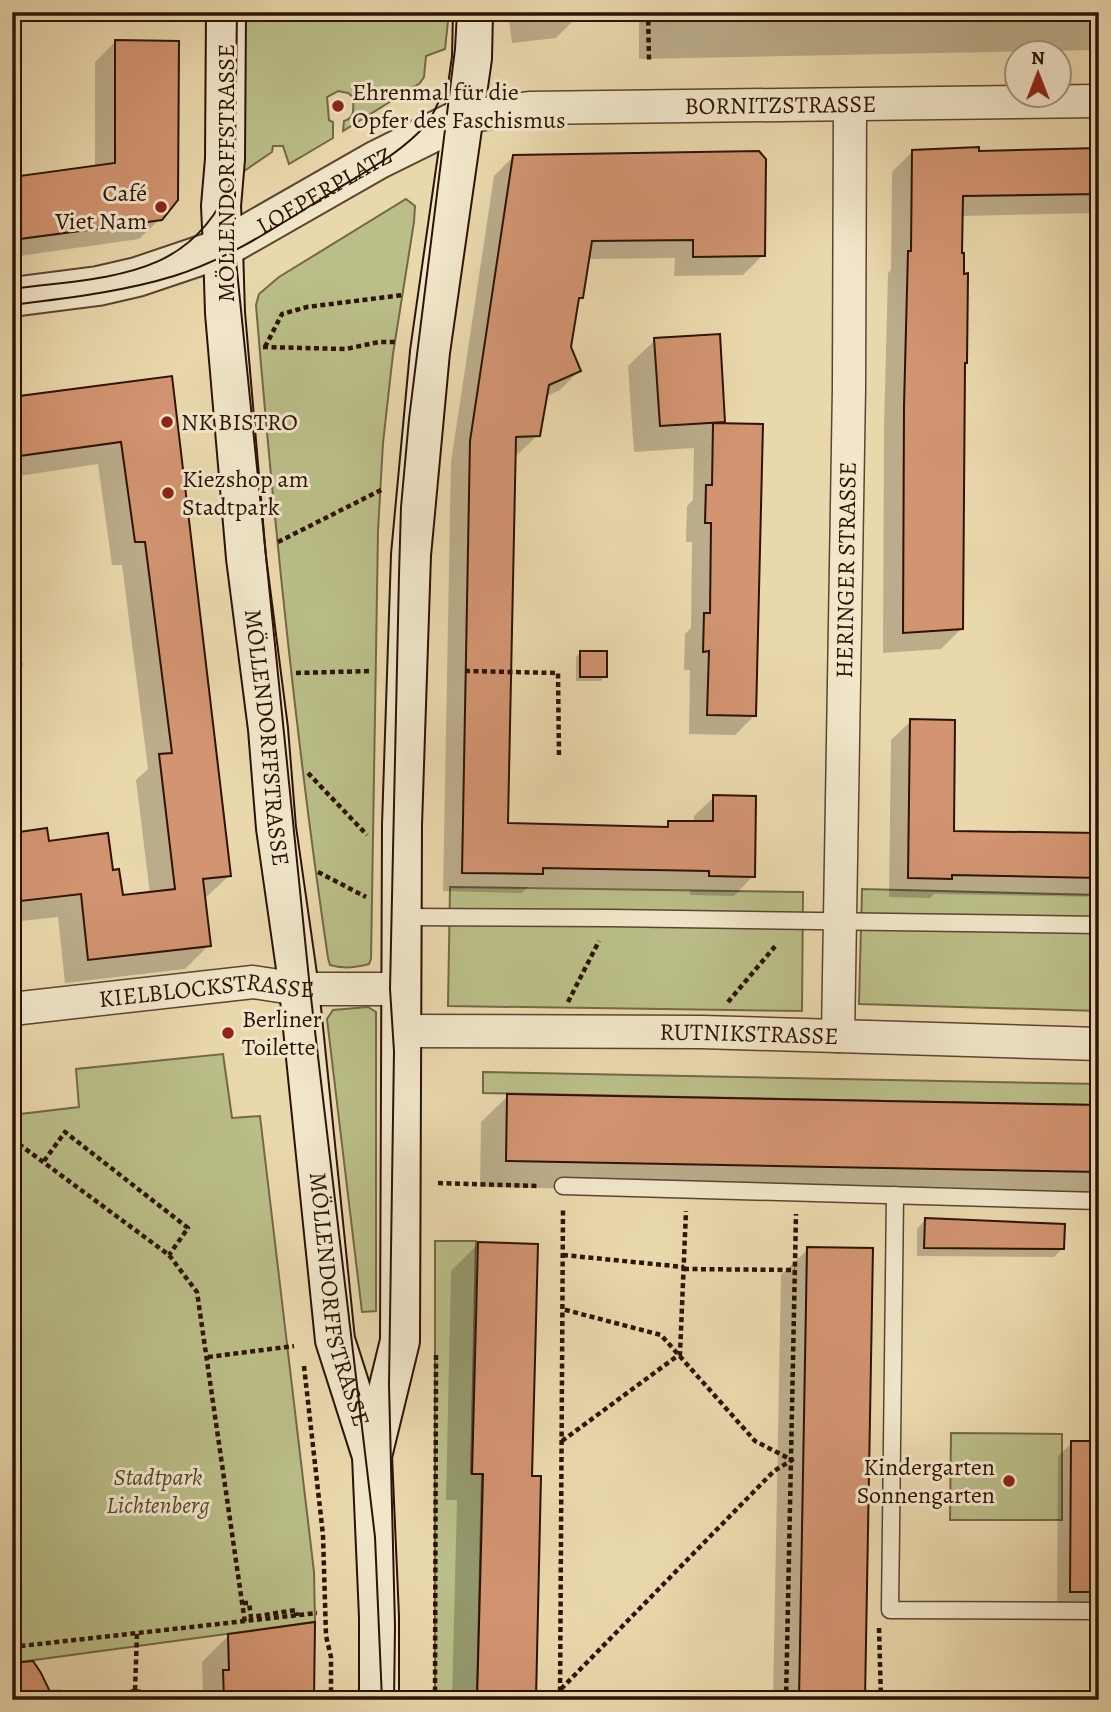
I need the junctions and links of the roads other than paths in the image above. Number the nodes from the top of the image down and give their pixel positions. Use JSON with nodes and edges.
{"nodes":[{"id":1,"x":226,"y":12,"type":"edge"},
{"id":2,"x":473,"y":12,"type":"edge"},
{"id":3,"x":1099,"y":101,"type":"edge"},
{"id":4,"x":850,"y":105,"type":"junction"},
{"id":5,"x":464,"y":117,"type":"junction"},
{"id":6,"x":223,"y":247,"type":"junction"},
{"id":7,"x":12,"y":297,"type":"edge"},
{"id":8,"x":389,"y":910,"type":"junction"},
{"id":9,"x":840,"y":921,"type":"junction"},
{"id":10,"x":1099,"y":925,"type":"edge"},
{"id":11,"x":299,"y":989,"type":"junction"},
{"id":12,"x":402,"y":989,"type":"junction"},
{"id":13,"x":12,"y":1009,"type":"edge"},
{"id":14,"x":401,"y":1031,"type":"junction"},
{"id":15,"x":838,"y":1036,"type":"junction"},
{"id":16,"x":1099,"y":1044,"type":"edge"},
{"id":17,"x":563,"y":1186,"type":"road end"},
{"id":18,"x":895,"y":1195,"type":"junction"},
{"id":19,"x":1099,"y":1201,"type":"edge"},
{"id":20,"x":372,"y":1456,"type":"junction"},
{"id":21,"x":1099,"y":1611,"type":"edge"},
{"id":22,"x":379,"y":1700,"type":"edge"}],
"edges":[{"from":1,"to":6,"type":"main road","name":"MÖLLENDORFFSTRASSE"},
{"from":2,"to":5,"type":"main road","name":"MÖLLENDORFFSTRASSE"},
{"from":3,"to":4,"type":"street","name":"BORNITZSTRASSE"},
{"from":4,"to":5,"type":"street","name":"BORNITZSTRASSE"},
{"from":4,"to":9,"type":"street","name":"HERINGER STRASSE"},
{"from":5,"to":6,"type":"main road","name":"LOEPERPLATZ"},
{"from":5,"to":8,"type":"main road","name":"MÖLLENDORFFSTRASSE"},
{"from":6,"to":7,"type":"main road","name":"LOEPERPLATZ"},
{"from":6,"to":11,"type":"main road","name":"MÖLLENDORFFSTRASSE"},
{"from":8,"to":9,"type":"lane"},
{"from":8,"to":12,"type":"main road","name":"MÖLLENDORFFSTRASSE"},
{"from":9,"to":10,"type":"lane"},
{"from":9,"to":15,"type":"street","name":"HERINGER STRASSE"},
{"from":11,"to":12,"type":"street","name":"KIELBLOCKSTRASSE"},
{"from":11,"to":13,"type":"street","name":"KIELBLOCKSTRASSE"},
{"from":11,"to":20,"type":"main road","name":"MÖLLENDORFFSTRASSE"},
{"from":12,"to":14,"type":"main road","name":"MÖLLENDORFFSTRASSE"},
{"from":14,"to":15,"type":"street","name":"RUTNIKSTRASSE"},
{"from":14,"to":20,"type":"main road","name":"MÖLLENDORFFSTRASSE"},
{"from":15,"to":16,"type":"street","name":"RUTNIKSTRASSE"},
{"from":17,"to":18,"type":"lane"},
{"from":18,"to":19,"type":"lane"},
{"from":18,"to":21,"type":"lane"},
{"from":20,"to":22,"type":"main road","name":"MÖLLENDORFFSTRASSE"}]}
